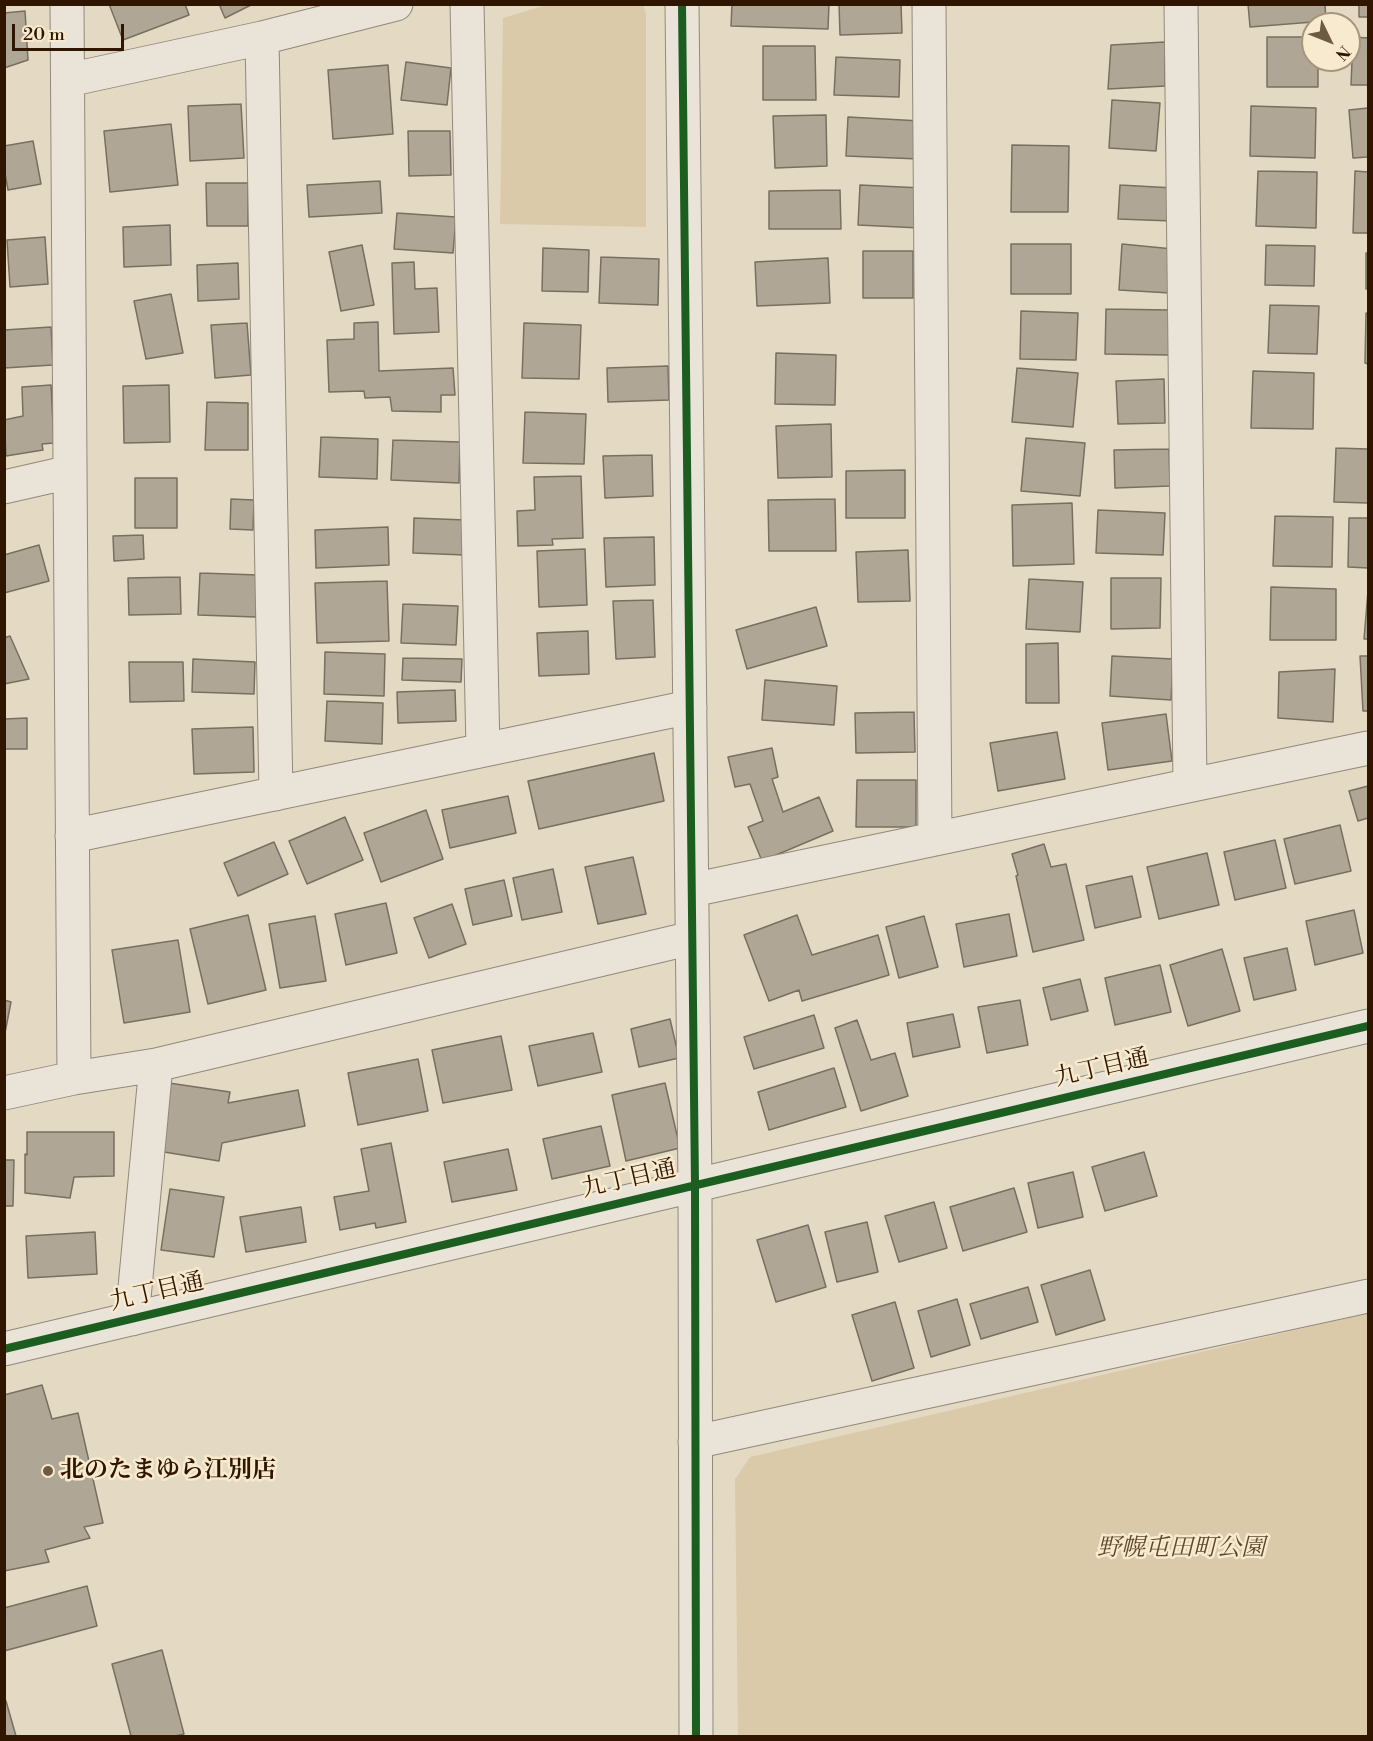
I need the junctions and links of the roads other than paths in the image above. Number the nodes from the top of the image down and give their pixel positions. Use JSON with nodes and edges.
{"nodes":[{"id":1,"x":67,"y":4,"type":"edge"},
{"id":2,"x":396,"y":4,"type":"edge"},
{"id":3,"x":467,"y":4,"type":"edge"},
{"id":4,"x":682,"y":4,"type":"edge"},
{"id":5,"x":929,"y":4,"type":"edge"},
{"id":6,"x":1181,"y":4,"type":"edge"},
{"id":7,"x":262,"y":38,"type":"junction"},
{"id":8,"x":68,"y":80,"type":"junction"},
{"id":9,"x":70,"y":472,"type":"junction"},
{"id":10,"x":4,"y":487,"type":"edge"},
{"id":11,"x":690,"y":707,"type":"junction"},
{"id":12,"x":1368,"y":748,"type":"edge"},
{"id":13,"x":483,"y":750,"type":"junction"},
{"id":14,"x":1190,"y":785,"type":"junction"},
{"id":15,"x":276,"y":794,"type":"junction"},
{"id":16,"x":72,"y":836,"type":"junction"},
{"id":17,"x":935,"y":839,"type":"junction"},
{"id":18,"x":692,"y":890,"type":"junction"},
{"id":19,"x":692,"y":938,"type":"junction"},
{"id":20,"x":1368,"y":1026,"type":"edge"},
{"id":21,"x":156,"y":1065,"type":"junction"},
{"id":22,"x":74,"y":1078,"type":"junction"},
{"id":23,"x":4,"y":1093,"type":"edge"},
{"id":24,"x":695,"y":1185,"type":"junction"},
{"id":25,"x":1368,"y":1296,"type":"edge"},
{"id":26,"x":132,"y":1319,"type":"junction"},
{"id":27,"x":4,"y":1349,"type":"edge"},
{"id":28,"x":695,"y":1442,"type":"junction"},
{"id":29,"x":696,"y":1737,"type":"edge"}],
"edges":[{"from":1,"to":8,"type":"street"},
{"from":2,"to":7,"type":"street"},
{"from":3,"to":13,"type":"street"},
{"from":4,"to":11,"type":"street"},
{"from":5,"to":17,"type":"street"},
{"from":6,"to":14,"type":"street"},
{"from":7,"to":8,"type":"street"},
{"from":7,"to":15,"type":"street"},
{"from":8,"to":9,"type":"street"},
{"from":9,"to":10,"type":"street"},
{"from":9,"to":16,"type":"street"},
{"from":11,"to":13,"type":"street"},
{"from":11,"to":18,"type":"street"},
{"from":12,"to":14,"type":"street"},
{"from":13,"to":15,"type":"street"},
{"from":14,"to":17,"type":"street"},
{"from":15,"to":16,"type":"street"},
{"from":16,"to":22,"type":"street"},
{"from":17,"to":18,"type":"street"},
{"from":18,"to":19,"type":"street"},
{"from":19,"to":21,"type":"street"},
{"from":19,"to":24,"type":"street"},
{"from":20,"to":24,"type":"street","name":"九丁目通"},
{"from":21,"to":22,"type":"street"},
{"from":21,"to":26,"type":"street"},
{"from":22,"to":23,"type":"street"},
{"from":24,"to":26,"type":"street","name":"九丁目通"},
{"from":24,"to":28,"type":"street"},
{"from":25,"to":28,"type":"street"},
{"from":26,"to":27,"type":"street","name":"九丁目通"},
{"from":28,"to":29,"type":"street"}]}
